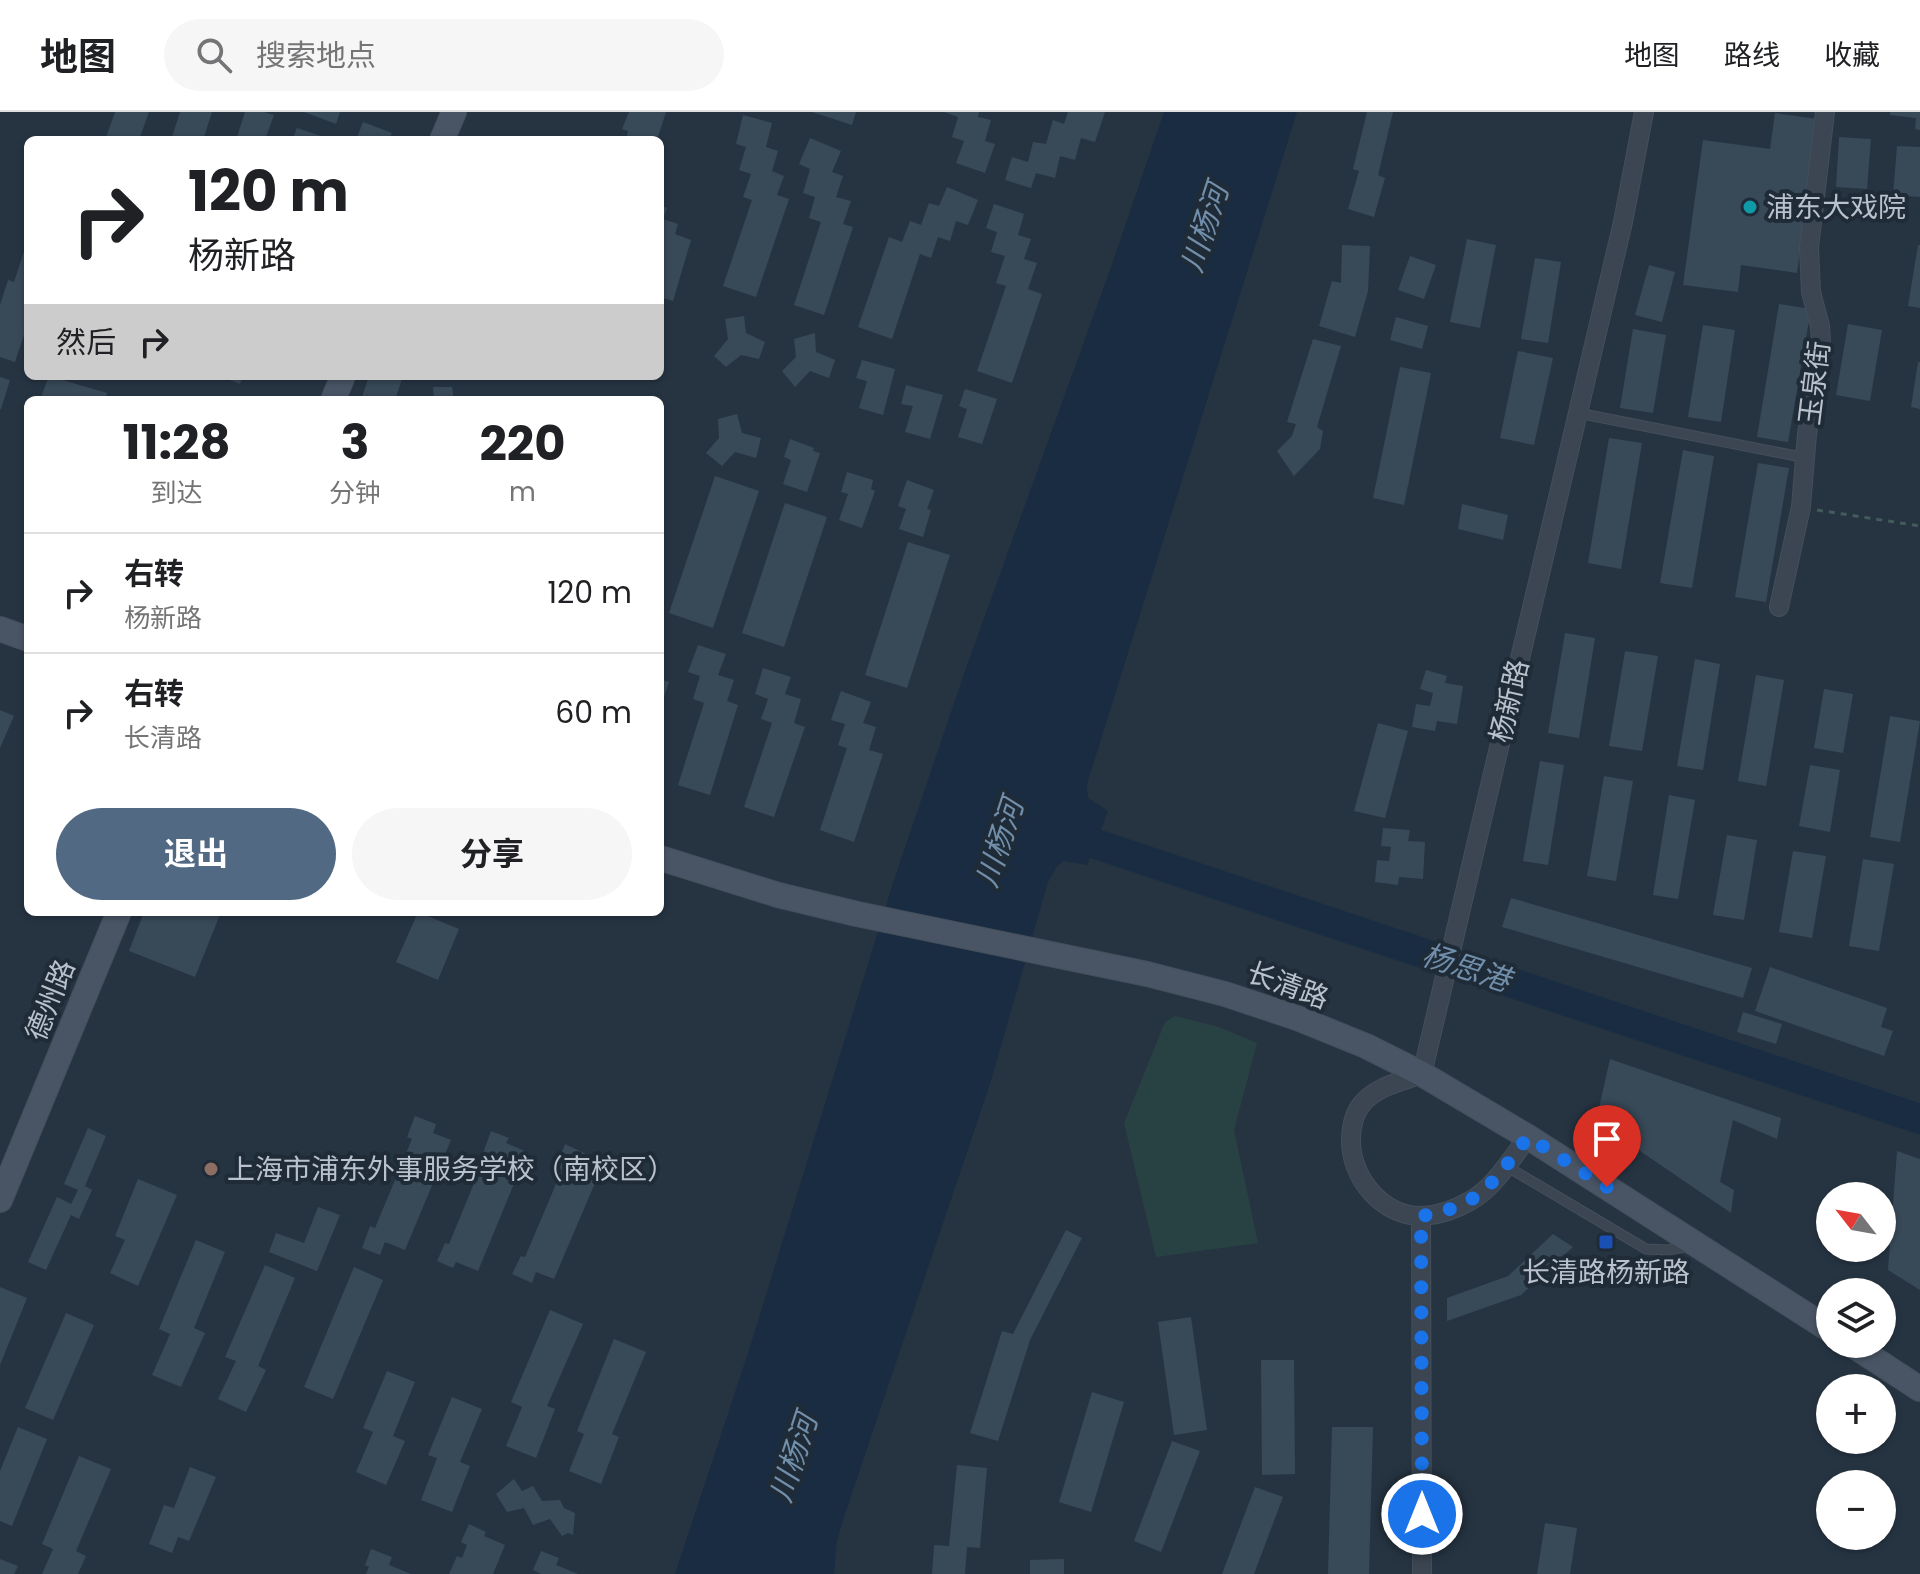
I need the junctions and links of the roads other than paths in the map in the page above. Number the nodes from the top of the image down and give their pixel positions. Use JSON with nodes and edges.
{"nodes":[{"id":1,"x":454,"y":112,"type":"edge"},
{"id":2,"x":1644,"y":112,"type":"edge"},
{"id":3,"x":1825,"y":112,"type":"edge"},
{"id":4,"x":444,"y":136,"type":"edge"},
{"id":5,"x":1577,"y":413,"type":"junction"},
{"id":6,"x":1806,"y":458,"type":"junction"},
{"id":7,"x":1779,"y":607,"type":"dead end"},
{"id":8,"x":0,"y":629,"type":"edge"},
{"id":9,"x":24,"y":638,"type":"edge"},
{"id":10,"x":664,"y":859,"type":"edge"},
{"id":11,"x":117,"y":916,"type":"edge"},
{"id":12,"x":1422,"y":1074,"type":"junction"},
{"id":13,"x":1528,"y":1137,"type":"junction"},
{"id":14,"x":1506,"y":1166,"type":"junction"},
{"id":15,"x":0,"y":1200,"type":"edge"},
{"id":16,"x":1421,"y":1216,"type":"junction"},
{"id":17,"x":1698,"y":1244,"type":"junction"},
{"id":18,"x":1816,"y":1321,"type":"edge"},
{"id":19,"x":1872,"y":1358,"type":"edge"},
{"id":20,"x":1920,"y":1389,"type":"edge"},
{"id":21,"x":1422,"y":1574,"type":"edge"}],
"edges":[{"from":1,"to":4,"type":"main road"},
{"from":2,"to":5,"type":"street","name":"杨新路"},
{"from":3,"to":6,"type":"street","name":"玉泉街"},
{"from":5,"to":6,"type":"lane"},
{"from":5,"to":12,"type":"street","name":"杨新路"},
{"from":6,"to":7,"type":"street","name":"玉泉街"},
{"from":8,"to":9,"type":"main road"},
{"from":10,"to":12,"type":"main road","name":"长清路"},
{"from":11,"to":15,"type":"main road","name":"德州路"},
{"from":12,"to":13,"type":"main road","name":"长清路"},
{"from":12,"to":16,"type":"street"},
{"from":13,"to":14,"type":"street"},
{"from":13,"to":17,"type":"main road","name":"长清路"},
{"from":14,"to":16,"type":"street"},
{"from":14,"to":17,"type":"lane"},
{"from":16,"to":21,"type":"street"},
{"from":17,"to":18,"type":"main road","name":"长清路"},
{"from":19,"to":20,"type":"main road"}]}
